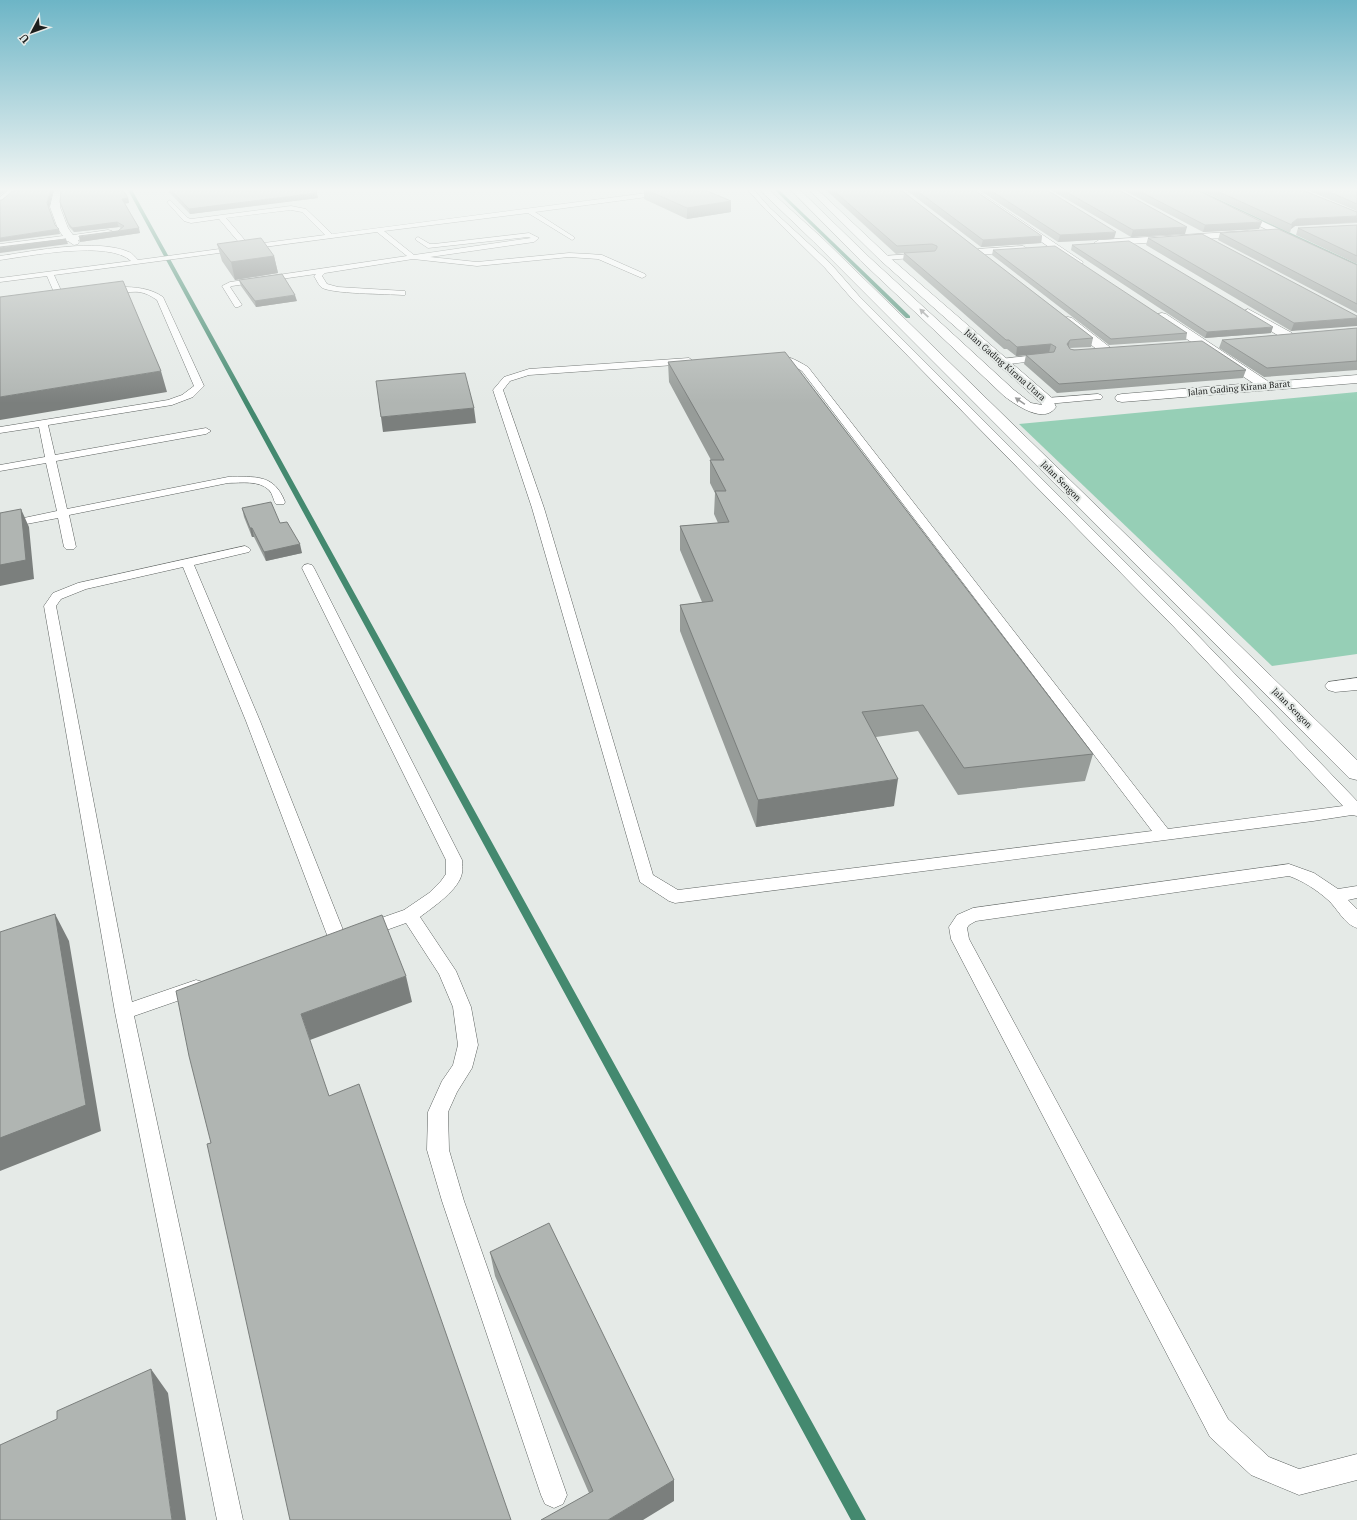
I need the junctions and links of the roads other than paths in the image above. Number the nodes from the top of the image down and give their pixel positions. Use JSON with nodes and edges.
{"nodes":[{"id":1,"x":137,"y":261,"type":"edge"},
{"id":2,"x":388,"y":261,"type":"edge"},
{"id":3,"x":449,"y":261,"type":"edge"},
{"id":4,"x":507,"y":261,"type":"edge"},
{"id":5,"x":608,"y":261,"type":"edge"},
{"id":6,"x":823,"y":261,"type":"edge"},
{"id":7,"x":840,"y":261,"type":"edge"},
{"id":8,"x":867,"y":261,"type":"edge"},
{"id":9,"x":887,"y":261,"type":"edge"},
{"id":10,"x":1076,"y":261,"type":"edge"},
{"id":11,"x":1339,"y":261,"type":"edge"},
{"id":12,"x":1086,"y":268,"type":"edge"},
{"id":13,"x":1357,"y":270,"type":"edge"},
{"id":14,"x":323,"y":271,"type":"junction"},
{"id":15,"x":49,"y":273,"type":"junction"},
{"id":16,"x":642,"y":276,"type":"dead end"},
{"id":17,"x":0,"y":280,"type":"edge"},
{"id":18,"x":96,"y":293,"type":"edge"},
{"id":19,"x":402,"y":293,"type":"dead end"},
{"id":20,"x":60,"y":297,"type":"edge"},
{"id":21,"x":238,"y":305,"type":"dead end"},
{"id":22,"x":1241,"y":309,"type":"edge"},
{"id":23,"x":1152,"y":310,"type":"edge"},
{"id":24,"x":1058,"y":313,"type":"edge"},
{"id":25,"x":1303,"y":335,"type":"edge"},
{"id":26,"x":1288,"y":336,"type":"junction"},
{"id":27,"x":1265,"y":338,"type":"edge"},
{"id":28,"x":1219,"y":343,"type":"dead end"},
{"id":29,"x":1204,"y":344,"type":"junction"},
{"id":30,"x":1182,"y":346,"type":"edge"},
{"id":31,"x":1122,"y":350,"type":"edge"},
{"id":32,"x":1107,"y":351,"type":"junction"},
{"id":33,"x":1086,"y":352,"type":"edge"},
{"id":34,"x":1049,"y":356,"type":"edge"},
{"id":35,"x":764,"y":358,"type":"edge"},
{"id":36,"x":703,"y":360,"type":"edge"},
{"id":37,"x":1001,"y":362,"type":"junction"},
{"id":38,"x":979,"y":364,"type":"junction"},
{"id":39,"x":1357,"y":378,"type":"edge"},
{"id":40,"x":1266,"y":386,"type":"junction"},
{"id":41,"x":1098,"y":397,"type":"dead end"},
{"id":42,"x":1122,"y":398,"type":"dead end"},
{"id":43,"x":1047,"y":401,"type":"junction"},
{"id":44,"x":43,"y":424,"type":"junction"},
{"id":45,"x":0,"y":430,"type":"edge"},
{"id":46,"x":206,"y":430,"type":"dead end"},
{"id":47,"x":51,"y":459,"type":"junction"},
{"id":48,"x":0,"y":468,"type":"edge"},
{"id":49,"x":280,"y":502,"type":"dead end"},
{"id":50,"x":63,"y":512,"type":"junction"},
{"id":51,"x":0,"y":526,"type":"edge"},
{"id":52,"x":70,"y":547,"type":"dead end"},
{"id":53,"x":245,"y":550,"type":"dead end"},
{"id":54,"x":187,"y":563,"type":"junction"},
{"id":55,"x":308,"y":568,"type":"dead end"},
{"id":56,"x":1357,"y":684,"type":"edge"},
{"id":57,"x":1335,"y":686,"type":"dead end"},
{"id":58,"x":1357,"y":773,"type":"edge"},
{"id":59,"x":1356,"y":810,"type":"edge"},
{"id":60,"x":1163,"y":834,"type":"junction"},
{"id":61,"x":1357,"y":892,"type":"edge"},
{"id":62,"x":1335,"y":896,"type":"junction"},
{"id":63,"x":410,"y":915,"type":"junction"},
{"id":64,"x":1357,"y":921,"type":"edge"},
{"id":65,"x":213,"y":982,"type":"edge"},
{"id":66,"x":124,"y":1012,"type":"junction"},
{"id":67,"x":1357,"y":1467,"type":"edge"},
{"id":68,"x":554,"y":1495,"type":"dead end"},
{"id":69,"x":230,"y":1520,"type":"edge"}],
"edges":[{"from":1,"to":15,"type":"lane"},
{"from":2,"to":14,"type":"lane"},
{"from":3,"to":4,"type":"lane"},
{"from":5,"to":16,"type":"lane"},
{"from":6,"to":59,"type":"lane"},
{"from":7,"to":58,"type":"street","name":"Jalan Sengon"},
{"from":38,"to":8,"type":"street","name":"Jalan Gading Kirana Utara","one_way":true},
{"from":9,"to":37,"type":"street","name":"Jalan Gading Kirana Utara"},
{"from":10,"to":12,"type":"street"},
{"from":11,"to":13,"type":"street"},
{"from":14,"to":19,"type":"lane"},
{"from":14,"to":21,"type":"lane"},
{"from":15,"to":17,"type":"lane"},
{"from":15,"to":20,"type":"lane"},
{"from":18,"to":44,"type":"lane"},
{"from":22,"to":26,"type":"street"},
{"from":23,"to":29,"type":"street"},
{"from":24,"to":32,"type":"street"},
{"from":25,"to":26,"type":"street"},
{"from":26,"to":27,"type":"street"},
{"from":28,"to":29,"type":"street"},
{"from":29,"to":30,"type":"street"},
{"from":29,"to":40,"type":"street"},
{"from":31,"to":32,"type":"street"},
{"from":32,"to":33,"type":"street"},
{"from":34,"to":37,"type":"lane"},
{"from":35,"to":60,"type":"lane"},
{"from":36,"to":60,"type":"lane"},
{"from":37,"to":38,"type":"street"},
{"from":37,"to":43,"type":"street","name":"Jalan Gading Kirana Utara"},
{"from":43,"to":38,"type":"street","name":"Jalan Gading Kirana Utara","one_way":true},
{"from":39,"to":40,"type":"street","name":"Jalan Gading Kirana Barat"},
{"from":40,"to":42,"type":"street","name":"Jalan Gading Kirana Barat"},
{"from":41,"to":43,"type":"lane"},
{"from":44,"to":45,"type":"lane"},
{"from":44,"to":47,"type":"lane"},
{"from":46,"to":47,"type":"lane"},
{"from":47,"to":48,"type":"lane"},
{"from":47,"to":50,"type":"lane"},
{"from":49,"to":50,"type":"lane"},
{"from":50,"to":51,"type":"lane"},
{"from":50,"to":52,"type":"lane"},
{"from":53,"to":54,"type":"lane"},
{"from":54,"to":63,"type":"lane"},
{"from":54,"to":66,"type":"lane"},
{"from":55,"to":63,"type":"lane"},
{"from":56,"to":57,"type":"street"},
{"from":59,"to":60,"type":"lane"},
{"from":61,"to":62,"type":"lane"},
{"from":62,"to":64,"type":"lane"},
{"from":62,"to":67,"type":"lane"},
{"from":63,"to":68,"type":"lane"},
{"from":65,"to":66,"type":"lane"},
{"from":66,"to":69,"type":"lane"}]}
